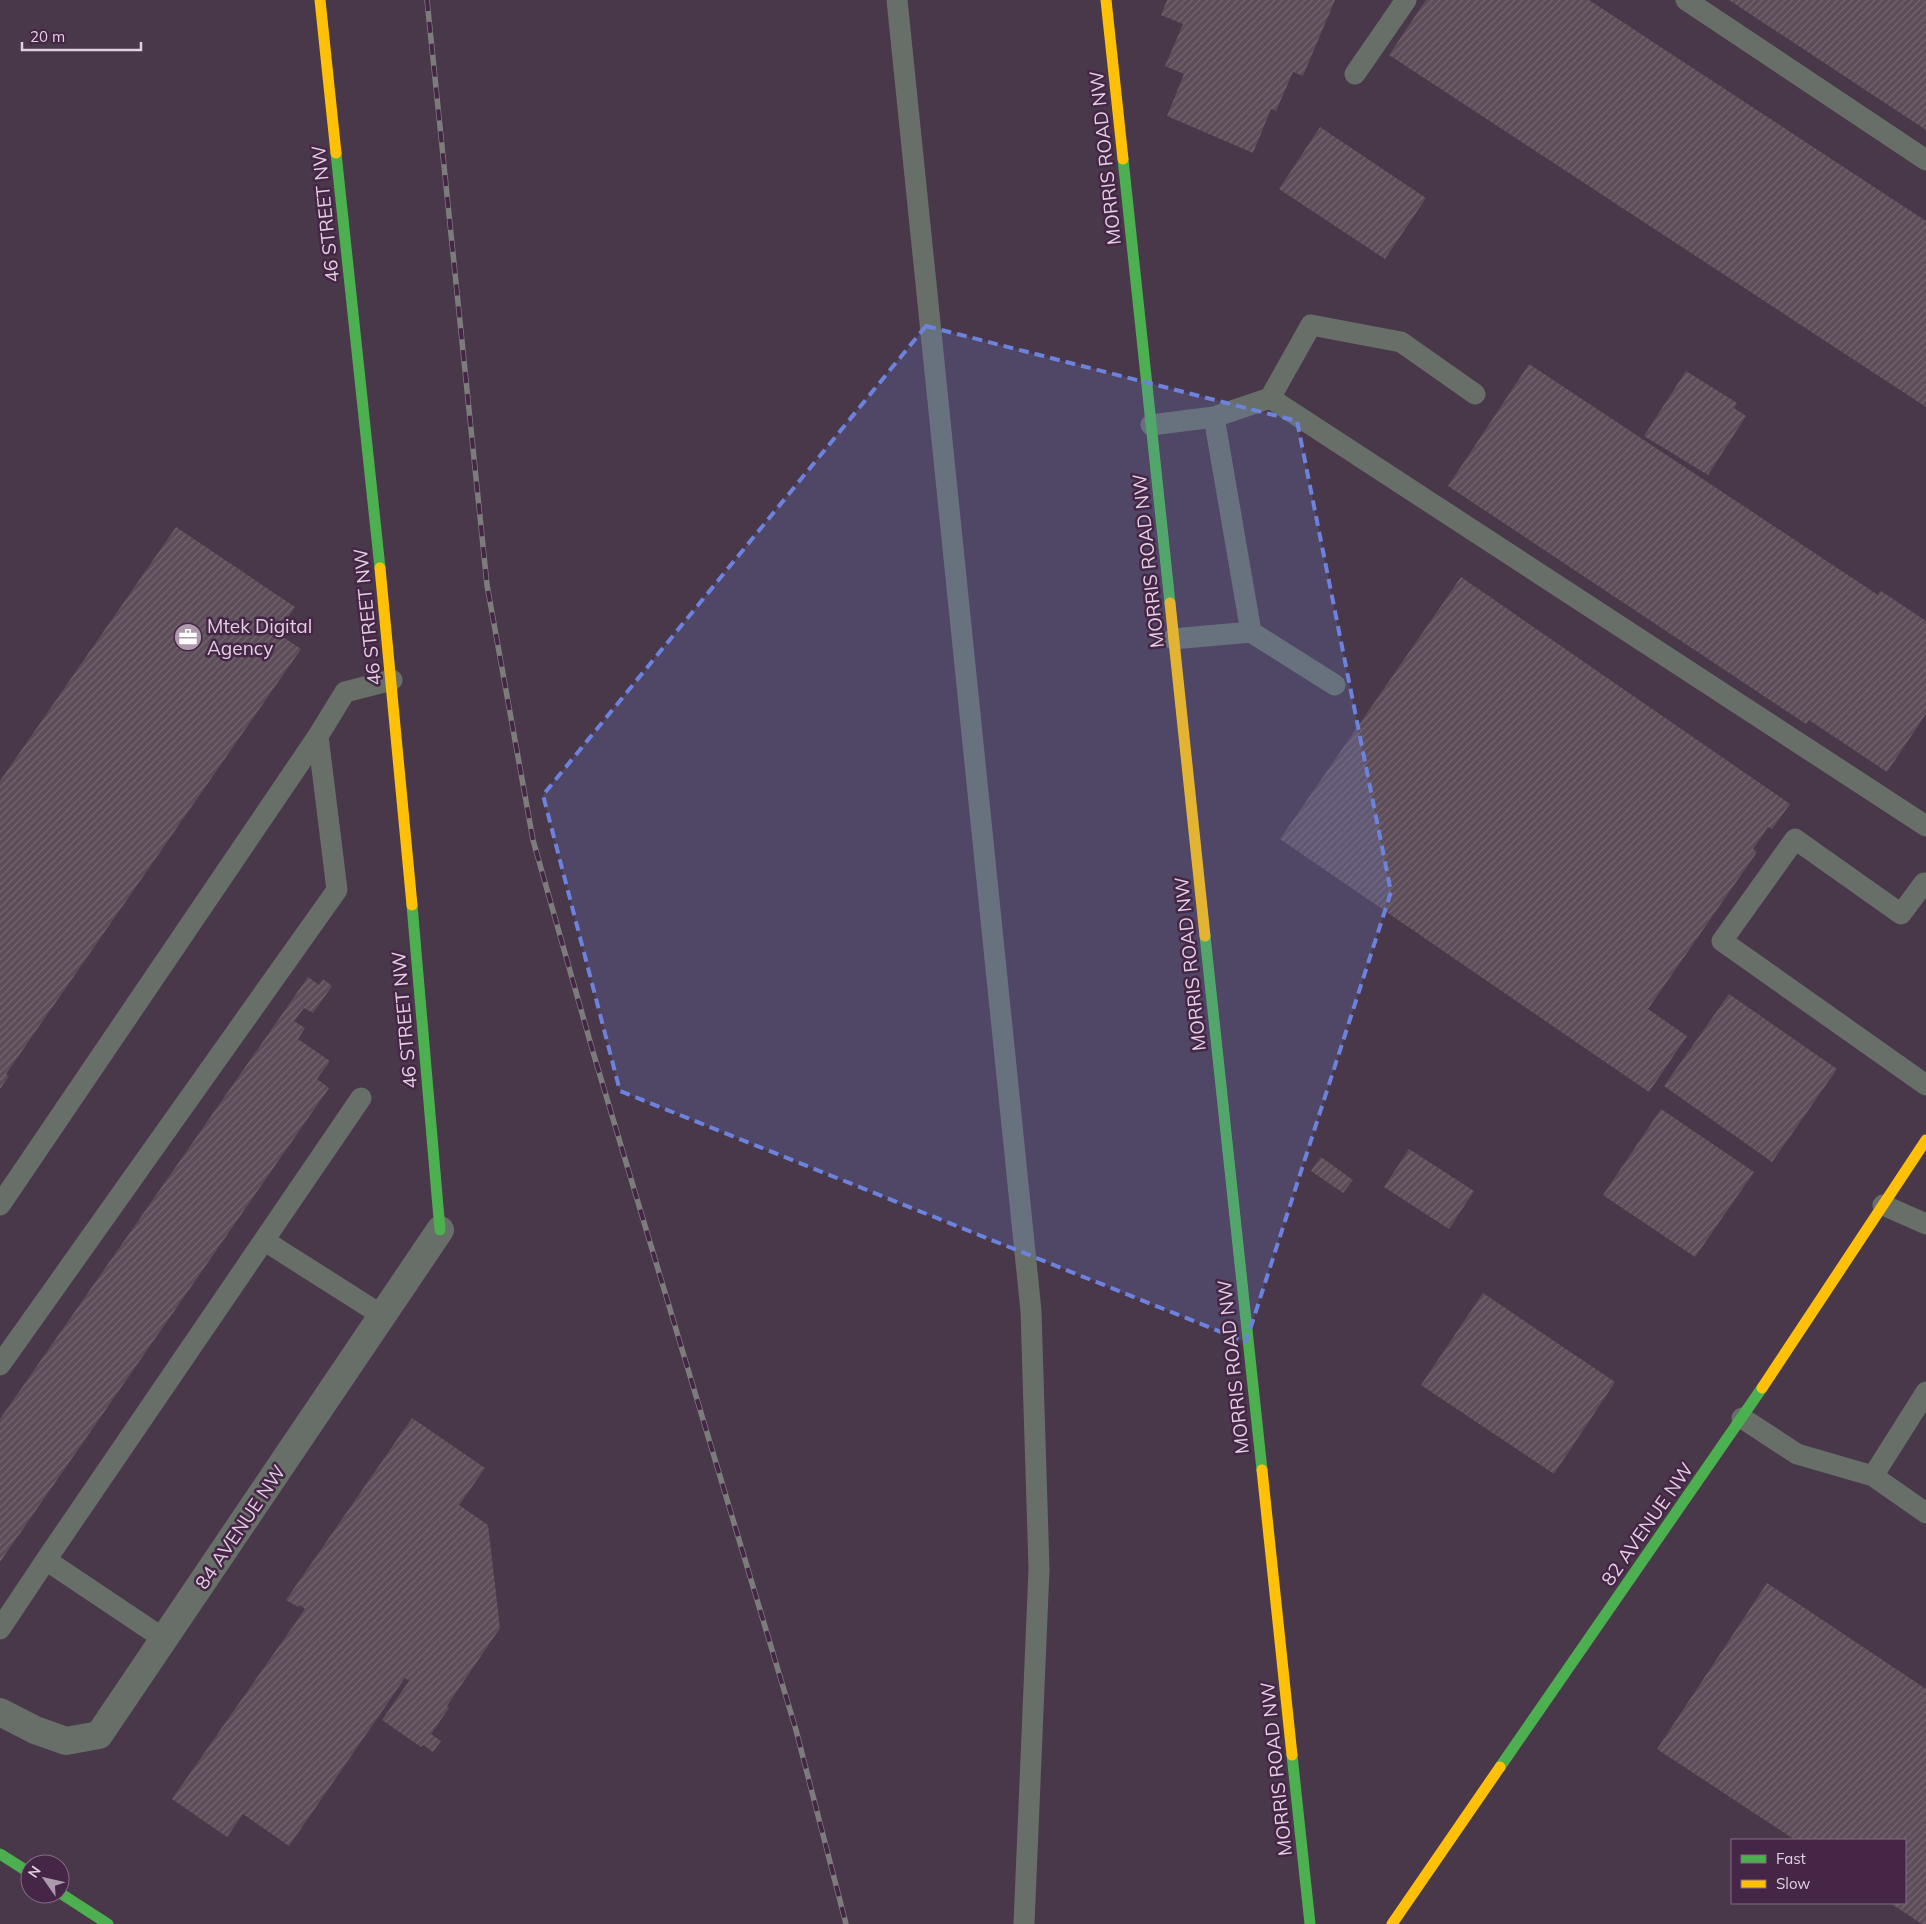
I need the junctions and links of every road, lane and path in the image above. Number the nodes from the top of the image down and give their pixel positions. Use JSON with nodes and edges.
{"nodes":[{"id":1,"x":320,"y":0,"type":"edge"},
{"id":2,"x":897,"y":0,"type":"edge"},
{"id":3,"x":1106,"y":0,"type":"edge"},
{"id":4,"x":1406,"y":0,"type":"edge"},
{"id":5,"x":1686,"y":0,"type":"edge"},
{"id":6,"x":1355,"y":74,"type":"dead end"},
{"id":7,"x":1926,"y":160,"type":"edge"},
{"id":8,"x":1475,"y":394,"type":"dead end"},
{"id":9,"x":1270,"y":398,"type":"junction"},
{"id":10,"x":1214,"y":417,"type":"junction"},
{"id":11,"x":1152,"y":425,"type":"junction"},
{"id":12,"x":1252,"y":632,"type":"junction"},
{"id":13,"x":1173,"y":639,"type":"junction"},
{"id":14,"x":392,"y":680,"type":"junction"},
{"id":15,"x":1335,"y":685,"type":"dead end"},
{"id":16,"x":318,"y":736,"type":"junction"},
{"id":17,"x":1926,"y":826,"type":"edge"},
{"id":18,"x":1925,"y":882,"type":"edge"},
{"id":19,"x":1926,"y":1085,"type":"edge"},
{"id":20,"x":361,"y":1098,"type":"dead end"},
{"id":21,"x":1926,"y":1140,"type":"edge"},
{"id":22,"x":1883,"y":1204,"type":"junction"},
{"id":23,"x":0,"y":1205,"type":"edge"},
{"id":24,"x":1926,"y":1224,"type":"edge"},
{"id":25,"x":440,"y":1230,"type":"joint"},
{"id":26,"x":265,"y":1241,"type":"junction"},
{"id":27,"x":383,"y":1316,"type":"junction"},
{"id":28,"x":0,"y":1365,"type":"edge"},
{"id":29,"x":1926,"y":1392,"type":"edge"},
{"id":30,"x":1742,"y":1418,"type":"junction"},
{"id":31,"x":1873,"y":1476,"type":"junction"},
{"id":32,"x":1926,"y":1513,"type":"edge"},
{"id":33,"x":46,"y":1560,"type":"junction"},
{"id":34,"x":0,"y":1629,"type":"edge"},
{"id":35,"x":164,"y":1639,"type":"junction"},
{"id":36,"x":0,"y":1712,"type":"edge"},
{"id":37,"x":0,"y":1854,"type":"edge"},
{"id":38,"x":20,"y":1867,"type":"edge"},
{"id":39,"x":70,"y":1899,"type":"edge"},
{"id":40,"x":108,"y":1924,"type":"edge"},
{"id":41,"x":1024,"y":1924,"type":"edge"},
{"id":42,"x":1310,"y":1924,"type":"edge"},
{"id":43,"x":1392,"y":1924,"type":"edge"}],
"edges":[{"from":1,"to":14,"type":"street","name":"46 STREET NW"},
{"from":2,"to":41,"type":"lane"},
{"from":3,"to":11,"type":"street","name":"MORRIS ROAD NW"},
{"from":4,"to":6,"type":"lane"},
{"from":5,"to":7,"type":"lane"},
{"from":8,"to":9,"type":"lane"},
{"from":9,"to":10,"type":"lane"},
{"from":9,"to":17,"type":"lane"},
{"from":10,"to":11,"type":"lane"},
{"from":10,"to":12,"type":"lane"},
{"from":11,"to":13,"type":"street","name":"MORRIS ROAD NW"},
{"from":12,"to":13,"type":"lane"},
{"from":12,"to":15,"type":"lane"},
{"from":13,"to":42,"type":"street","name":"MORRIS ROAD NW"},
{"from":14,"to":16,"type":"lane"},
{"from":14,"to":25,"type":"street","name":"46 STREET NW"},
{"from":16,"to":23,"type":"lane"},
{"from":16,"to":28,"type":"lane"},
{"from":18,"to":19,"type":"lane"},
{"from":20,"to":26,"type":"lane"},
{"from":21,"to":22,"type":"street","name":"82 AVENUE NW"},
{"from":22,"to":24,"type":"lane"},
{"from":22,"to":30,"type":"street","name":"82 AVENUE NW"},
{"from":25,"to":27,"type":"street","name":"84 AVENUE NW"},
{"from":26,"to":27,"type":"lane"},
{"from":26,"to":33,"type":"lane"},
{"from":27,"to":35,"type":"street","name":"84 AVENUE NW"},
{"from":29,"to":31,"type":"lane"},
{"from":30,"to":31,"type":"lane"},
{"from":30,"to":43,"type":"street","name":"82 AVENUE NW"},
{"from":31,"to":32,"type":"lane"},
{"from":33,"to":34,"type":"lane"},
{"from":33,"to":35,"type":"lane"},
{"from":35,"to":36,"type":"street","name":"84 AVENUE NW"},
{"from":37,"to":38,"type":"street"},
{"from":39,"to":40,"type":"street"}]}
